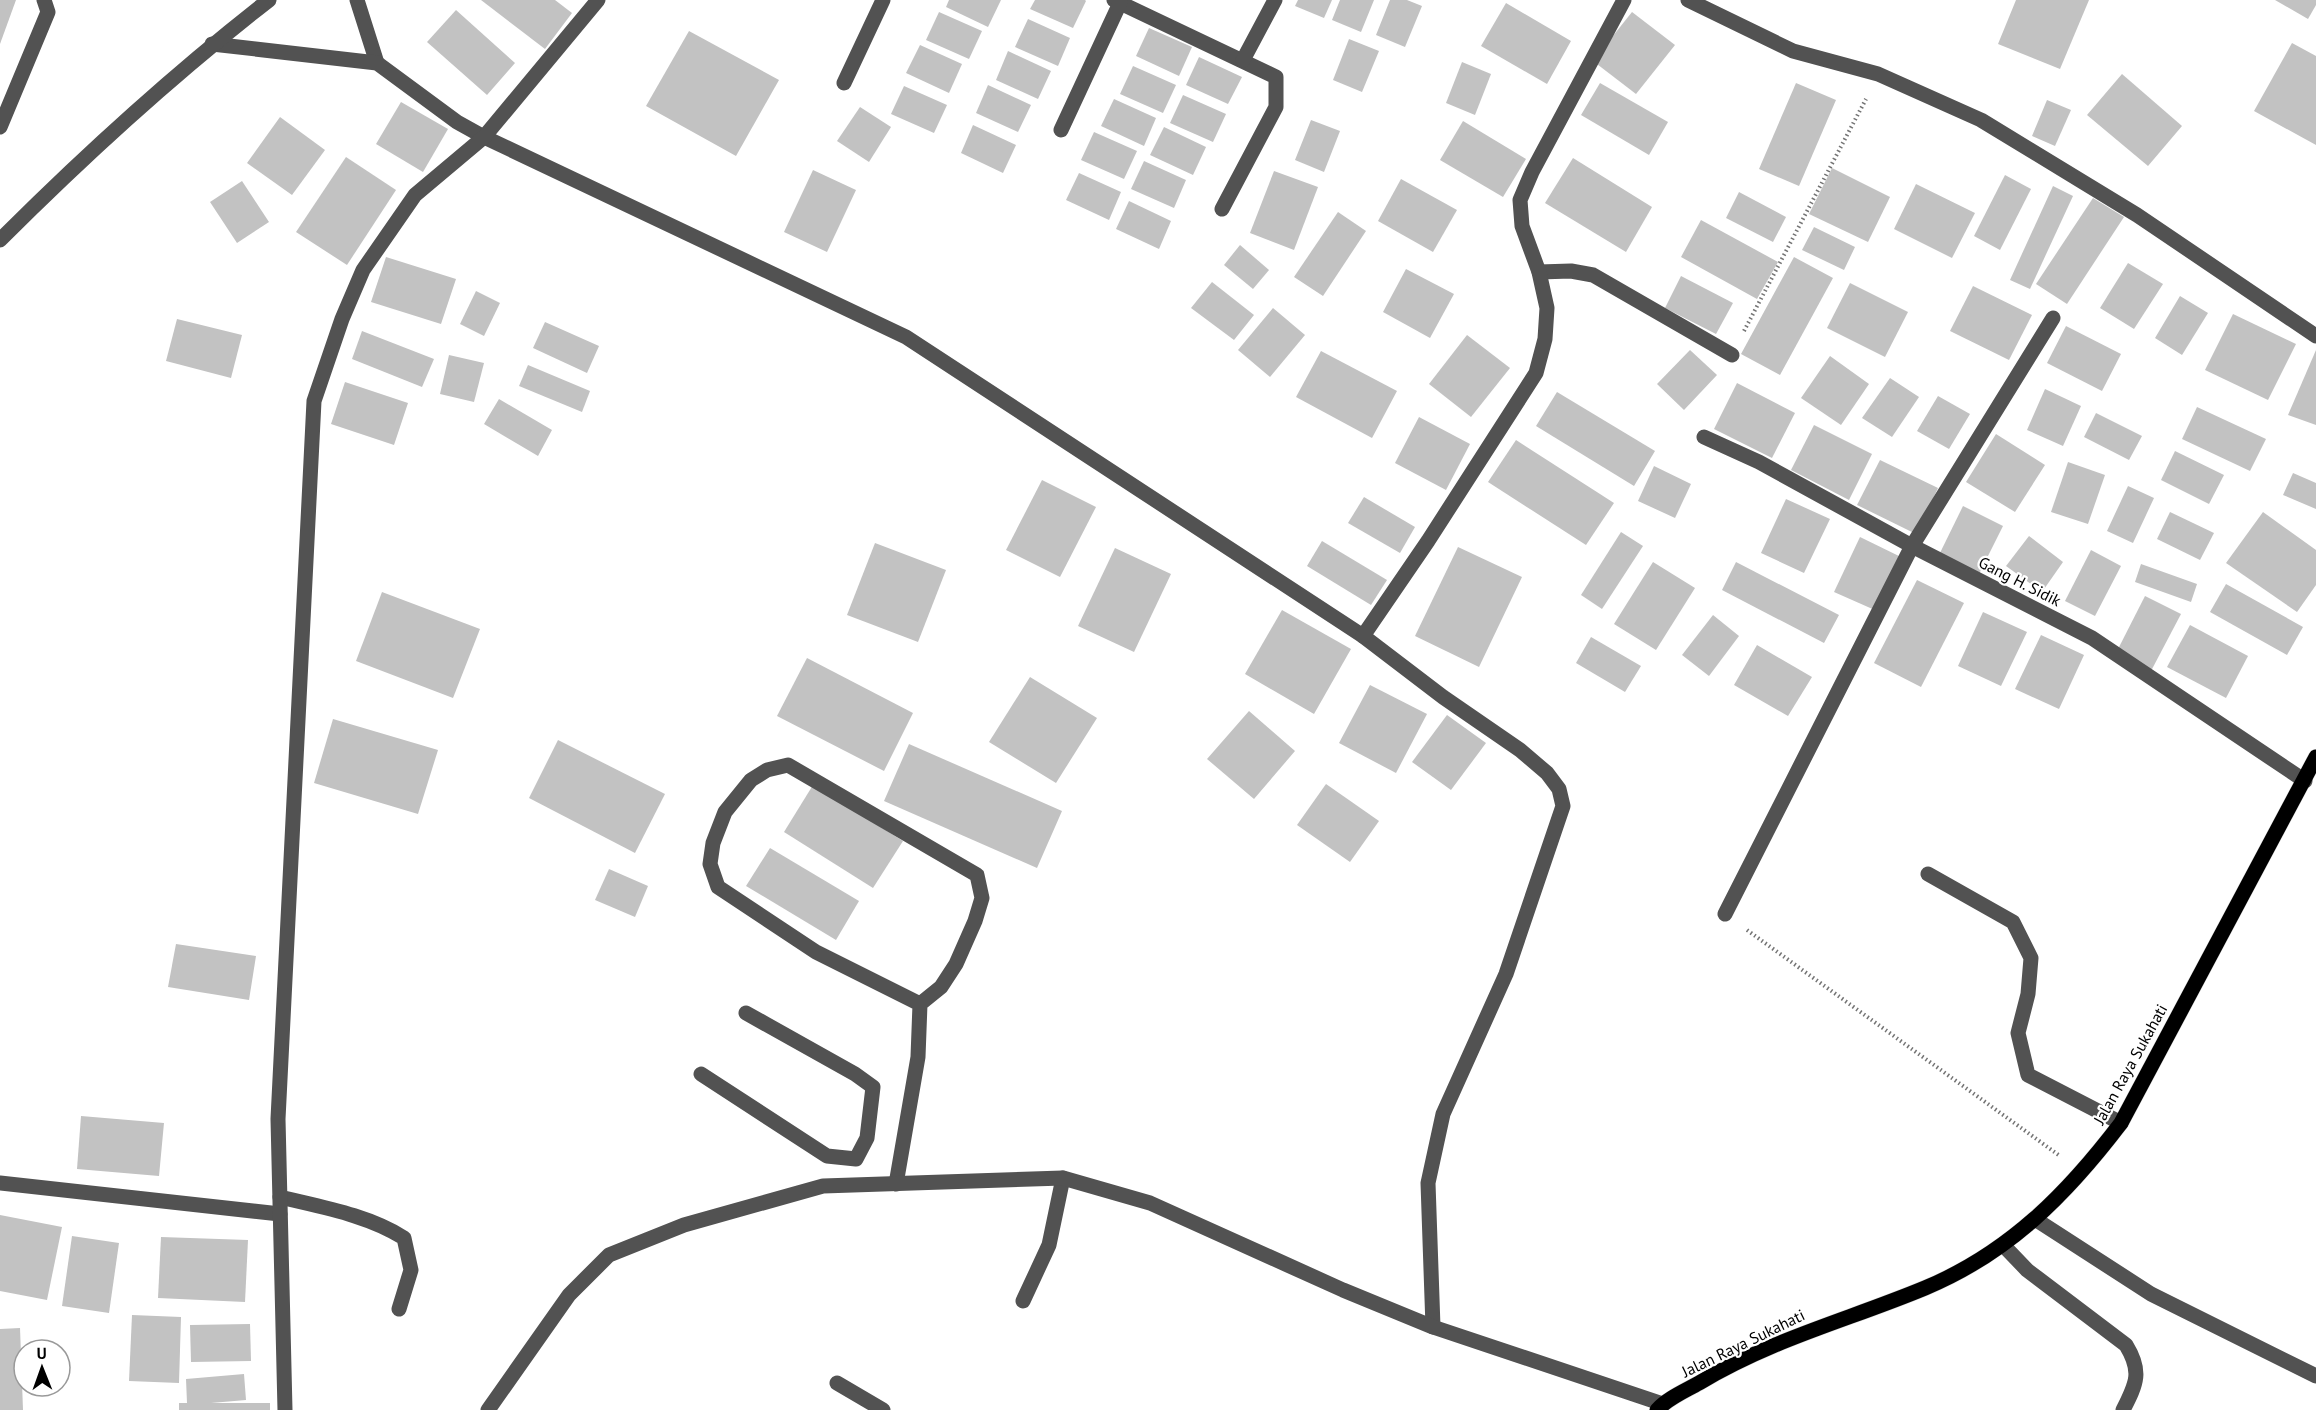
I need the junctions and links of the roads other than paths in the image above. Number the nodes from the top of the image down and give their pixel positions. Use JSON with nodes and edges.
{"nodes":[{"id":1,"x":44,"y":0,"type":"edge"},
{"id":2,"x":269,"y":0,"type":"edge"},
{"id":3,"x":357,"y":0,"type":"edge"},
{"id":4,"x":598,"y":0,"type":"edge"},
{"id":5,"x":883,"y":0,"type":"edge"},
{"id":6,"x":1275,"y":0,"type":"edge"},
{"id":7,"x":1623,"y":0,"type":"edge"},
{"id":8,"x":1688,"y":0,"type":"edge"},
{"id":9,"x":1117,"y":1,"type":"edge"},
{"id":10,"x":212,"y":44,"type":"junction"},
{"id":11,"x":1243,"y":60,"type":"junction"},
{"id":12,"x":377,"y":63,"type":"junction"},
{"id":13,"x":844,"y":83,"type":"dead end"},
{"id":14,"x":0,"y":127,"type":"edge"},
{"id":15,"x":1061,"y":130,"type":"dead end"},
{"id":16,"x":484,"y":137,"type":"junction"},
{"id":17,"x":1221,"y":209,"type":"dead end"},
{"id":18,"x":0,"y":240,"type":"edge"},
{"id":19,"x":1539,"y":272,"type":"junction"},
{"id":20,"x":2053,"y":318,"type":"dead end"},
{"id":21,"x":2316,"y":336,"type":"edge"},
{"id":22,"x":1732,"y":355,"type":"road end"},
{"id":23,"x":1704,"y":437,"type":"dead end"},
{"id":24,"x":1912,"y":546,"type":"junction"},
{"id":25,"x":1363,"y":636,"type":"junction"},
{"id":26,"x":2316,"y":757,"type":"edge"},
{"id":27,"x":2305,"y":781,"type":"junction"},
{"id":28,"x":1928,"y":874,"type":"dead end"},
{"id":29,"x":1725,"y":914,"type":"road end"},
{"id":30,"x":920,"y":1004,"type":"junction"},
{"id":31,"x":746,"y":1013,"type":"dead end"},
{"id":32,"x":701,"y":1074,"type":"dead end"},
{"id":33,"x":2121,"y":1123,"type":"junction"},
{"id":34,"x":856,"y":1159,"type":"junction"},
{"id":35,"x":1063,"y":1178,"type":"junction"},
{"id":36,"x":0,"y":1183,"type":"edge"},
{"id":37,"x":862,"y":1184,"type":"junction"},
{"id":38,"x":896,"y":1184,"type":"junction"},
{"id":39,"x":280,"y":1197,"type":"junction"},
{"id":40,"x":280,"y":1214,"type":"junction"},
{"id":41,"x":2035,"y":1219,"type":"junction"},
{"id":42,"x":2004,"y":1246,"type":"junction"},
{"id":43,"x":1023,"y":1301,"type":"dead end"},
{"id":44,"x":399,"y":1309,"type":"dead end"},
{"id":45,"x":1433,"y":1327,"type":"junction"},
{"id":46,"x":2316,"y":1376,"type":"edge"},
{"id":47,"x":837,"y":1383,"type":"dead end"},
{"id":48,"x":1660,"y":1407,"type":"edge"},
{"id":49,"x":285,"y":1410,"type":"edge"},
{"id":50,"x":488,"y":1410,"type":"edge"},
{"id":51,"x":883,"y":1410,"type":"edge"},
{"id":52,"x":2123,"y":1410,"type":"edge"}],
"edges":[{"from":1,"to":14,"type":"street"},
{"from":2,"to":10,"type":"street"},
{"from":3,"to":12,"type":"street"},
{"from":4,"to":16,"type":"street"},
{"from":5,"to":13,"type":"street"},
{"from":6,"to":11,"type":"street"},
{"from":7,"to":19,"type":"street"},
{"from":8,"to":21,"type":"street"},
{"from":9,"to":11,"type":"street"},
{"from":9,"to":15,"type":"street"},
{"from":10,"to":12,"type":"street"},
{"from":10,"to":18,"type":"street"},
{"from":11,"to":17,"type":"street"},
{"from":12,"to":16,"type":"street"},
{"from":16,"to":25,"type":"street"},
{"from":16,"to":39,"type":"street"},
{"from":19,"to":22,"type":"street"},
{"from":19,"to":25,"type":"street"},
{"from":20,"to":24,"type":"street"},
{"from":23,"to":24,"type":"street","name":"Gang H. Sidik"},
{"from":24,"to":27,"type":"street","name":"Gang H. Sidik"},
{"from":24,"to":29,"type":"street"},
{"from":25,"to":45,"type":"street"},
{"from":26,"to":27,"type":"main road","name":"Jalan Raya Sukahati"},
{"from":27,"to":33,"type":"main road","name":"Jalan Raya Sukahati"},
{"from":28,"to":33,"type":"street"},
{"from":30,"to":30,"type":"street"},
{"from":30,"to":38,"type":"street"},
{"from":31,"to":34,"type":"street"},
{"from":32,"to":34,"type":"street"},
{"from":33,"to":41,"type":"main road","name":"Jalan Raya Sukahati"},
{"from":34,"to":37,"type":"street"},
{"from":35,"to":38,"type":"street"},
{"from":35,"to":43,"type":"street"},
{"from":35,"to":45,"type":"street"},
{"from":36,"to":40,"type":"street"},
{"from":37,"to":38,"type":"street"},
{"from":37,"to":50,"type":"street"},
{"from":39,"to":40,"type":"street"},
{"from":39,"to":44,"type":"street"},
{"from":40,"to":49,"type":"street"},
{"from":41,"to":42,"type":"main road","name":"Jalan Raya Sukahati"},
{"from":41,"to":46,"type":"street"},
{"from":42,"to":48,"type":"main road","name":"Jalan Raya Sukahati"},
{"from":42,"to":52,"type":"street"},
{"from":45,"to":48,"type":"street"},
{"from":47,"to":51,"type":"street"}]}
